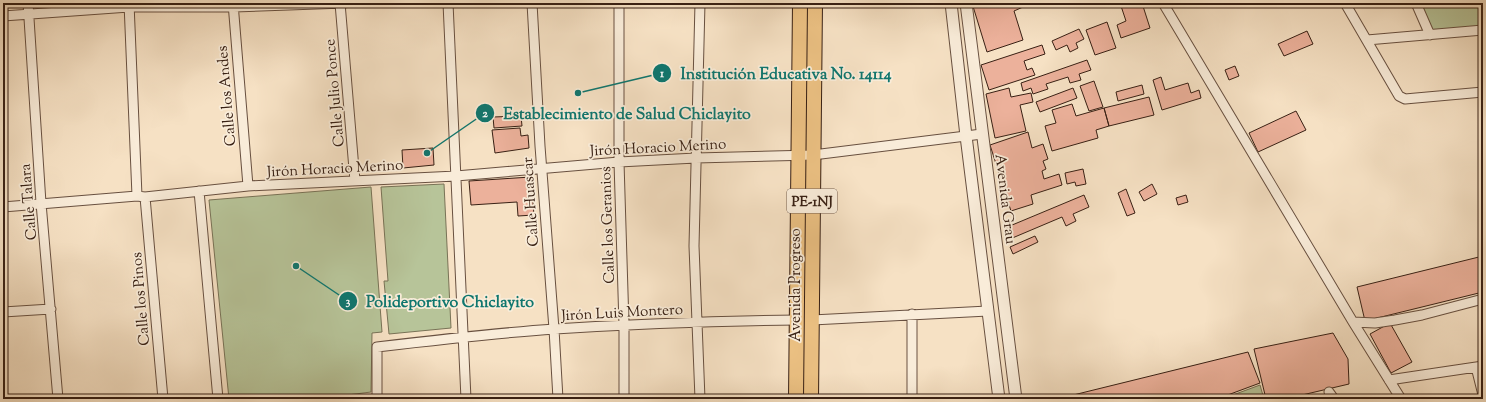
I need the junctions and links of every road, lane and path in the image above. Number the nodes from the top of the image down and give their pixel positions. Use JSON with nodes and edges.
{"nodes":[{"id":1,"x":28,"y":3,"type":"edge"},
{"id":2,"x":340,"y":3,"type":"edge"},
{"id":3,"x":345,"y":3,"type":"edge"},
{"id":4,"x":448,"y":3,"type":"edge"},
{"id":5,"x":532,"y":3,"type":"edge"},
{"id":6,"x":619,"y":3,"type":"edge"},
{"id":7,"x":700,"y":3,"type":"edge"},
{"id":8,"x":800,"y":3,"type":"edge"},
{"id":9,"x":815,"y":3,"type":"edge"},
{"id":10,"x":951,"y":3,"type":"edge"},
{"id":11,"x":966,"y":3,"type":"edge"},
{"id":12,"x":1163,"y":3,"type":"edge"},
{"id":13,"x":1346,"y":3,"type":"edge"},
{"id":14,"x":1416,"y":3,"type":"edge"},
{"id":15,"x":129,"y":5,"type":"edge"},
{"id":16,"x":233,"y":5,"type":"edge"},
{"id":17,"x":28,"y":15,"type":"junction"},
{"id":18,"x":3,"y":16,"type":"edge"},
{"id":19,"x":1483,"y":30,"type":"edge"},
{"id":20,"x":1430,"y":35,"type":"junction"},
{"id":21,"x":1367,"y":40,"type":"junction"},
{"id":22,"x":1483,"y":92,"type":"edge"},
{"id":23,"x":982,"y":134,"type":"junction"},
{"id":24,"x":966,"y":136,"type":"junction"},
{"id":25,"x":806,"y":155,"type":"junction"},
{"id":26,"x":696,"y":158,"type":"junction"},
{"id":27,"x":618,"y":162,"type":"junction"},
{"id":28,"x":541,"y":168,"type":"junction"},
{"id":29,"x":456,"y":176,"type":"junction"},
{"id":30,"x":355,"y":181,"type":"junction"},
{"id":31,"x":248,"y":186,"type":"junction"},
{"id":32,"x":199,"y":191,"type":"junction"},
{"id":33,"x":141,"y":196,"type":"junction"},
{"id":34,"x":41,"y":203,"type":"junction"},
{"id":35,"x":3,"y":207,"type":"edge"},
{"id":36,"x":1483,"y":299,"type":"edge"},
{"id":37,"x":51,"y":309,"type":"junction"},
{"id":38,"x":988,"y":311,"type":"junction"},
{"id":39,"x":3,"y":312,"type":"edge"},
{"id":40,"x":912,"y":314,"type":"junction"},
{"id":41,"x":797,"y":320,"type":"junction"},
{"id":42,"x":812,"y":320,"type":"junction"},
{"id":43,"x":697,"y":322,"type":"junction"},
{"id":44,"x":1353,"y":322,"type":"junction"},
{"id":45,"x":624,"y":325,"type":"junction"},
{"id":46,"x":554,"y":329,"type":"junction"},
{"id":47,"x":464,"y":337,"type":"junction"},
{"id":48,"x":1479,"y":367,"type":"edge"},
{"id":49,"x":1389,"y":380,"type":"junction"},
{"id":50,"x":1483,"y":395,"type":"edge"},
{"id":51,"x":58,"y":399,"type":"edge"},
{"id":52,"x":164,"y":399,"type":"edge"},
{"id":53,"x":218,"y":399,"type":"edge"},
{"id":54,"x":378,"y":399,"type":"edge"},
{"id":55,"x":466,"y":399,"type":"edge"},
{"id":56,"x":558,"y":399,"type":"edge"},
{"id":57,"x":624,"y":399,"type":"edge"},
{"id":58,"x":700,"y":399,"type":"edge"},
{"id":59,"x":796,"y":399,"type":"edge"},
{"id":60,"x":811,"y":399,"type":"edge"},
{"id":61,"x":912,"y":399,"type":"edge"},
{"id":62,"x":999,"y":399,"type":"edge"},
{"id":63,"x":1016,"y":399,"type":"edge"},
{"id":64,"x":1401,"y":399,"type":"edge"}],
"edges":[{"from":1,"to":17,"type":"street","name":"Calle Talara"},
{"from":2,"to":3,"type":"street"},
{"from":2,"to":16,"type":"street"},
{"from":2,"to":30,"type":"street","name":"Calle Julio Ponce"},
{"from":4,"to":29,"type":"street"},
{"from":5,"to":28,"type":"street","name":"Calle Huascar"},
{"from":6,"to":27,"type":"street","name":"Calle los Geranios"},
{"from":7,"to":26,"type":"street"},
{"from":8,"to":25,"type":"main road","name":"Avenida Progreso","number":"PE-1NJ"},
{"from":9,"to":25,"type":"main road","name":"Avenida Progreso","number":"PE-1NJ"},
{"from":10,"to":24,"type":"street"},
{"from":11,"to":23,"type":"street","name":"Avenida Grau"},
{"from":12,"to":44,"type":"street"},
{"from":13,"to":21,"type":"street"},
{"from":14,"to":20,"type":"street"},
{"from":15,"to":16,"type":"street"},
{"from":15,"to":17,"type":"street"},
{"from":15,"to":33,"type":"street","name":"Calle los Pinos"},
{"from":16,"to":31,"type":"street","name":"Calle los Andes"},
{"from":17,"to":18,"type":"street"},
{"from":17,"to":34,"type":"street","name":"Calle Talara"},
{"from":19,"to":20,"type":"street"},
{"from":20,"to":21,"type":"street"},
{"from":21,"to":22,"type":"street"},
{"from":23,"to":24,"type":"street","name":"Jirón Horacio Merino"},
{"from":23,"to":63,"type":"street","name":"Avenida Grau"},
{"from":24,"to":25,"type":"street","name":"Jirón Horacio Merino"},
{"from":24,"to":38,"type":"street"},
{"from":25,"to":26,"type":"street","name":"Jirón Horacio Merino"},
{"from":25,"to":41,"type":"main road","name":"Avenida Progreso","number":"PE-1NJ"},
{"from":25,"to":42,"type":"main road","name":"Avenida Progreso","number":"PE-1NJ"},
{"from":26,"to":27,"type":"street","name":"Jirón Horacio Merino"},
{"from":26,"to":43,"type":"street"},
{"from":27,"to":28,"type":"street","name":"Jirón Horacio Merino"},
{"from":27,"to":45,"type":"street","name":"Calle los Geranios"},
{"from":28,"to":29,"type":"street","name":"Jirón Horacio Merino"},
{"from":28,"to":46,"type":"street","name":"Calle Huascar"},
{"from":29,"to":30,"type":"street","name":"Jirón Horacio Merino"},
{"from":29,"to":47,"type":"street"},
{"from":30,"to":31,"type":"street","name":"Jirón Horacio Merino"},
{"from":31,"to":32,"type":"street","name":"Jirón Horacio Merino"},
{"from":32,"to":33,"type":"street","name":"Jirón Horacio Merino"},
{"from":32,"to":53,"type":"street"},
{"from":33,"to":34,"type":"street","name":"Jirón Horacio Merino"},
{"from":33,"to":52,"type":"street","name":"Calle los Pinos"},
{"from":34,"to":35,"type":"street","name":"Jirón Horacio Merino"},
{"from":34,"to":37,"type":"street","name":"Calle Talara"},
{"from":36,"to":44,"type":"street"},
{"from":37,"to":39,"type":"street"},
{"from":37,"to":51,"type":"street","name":"Calle Talara"},
{"from":38,"to":40,"type":"street"},
{"from":38,"to":62,"type":"street"},
{"from":40,"to":42,"type":"street"},
{"from":40,"to":61,"type":"street"},
{"from":41,"to":43,"type":"street","name":"Jirón Luis Montero"},
{"from":41,"to":59,"type":"main road","name":"Avenida Progreso","number":"PE-1NJ"},
{"from":42,"to":60,"type":"main road","name":"Avenida Progreso","number":"PE-1NJ"},
{"from":43,"to":45,"type":"street","name":"Jirón Luis Montero"},
{"from":43,"to":58,"type":"street"},
{"from":44,"to":49,"type":"street"},
{"from":45,"to":46,"type":"street","name":"Jirón Luis Montero"},
{"from":45,"to":57,"type":"street","name":"Calle los Geranios"},
{"from":46,"to":47,"type":"street","name":"Jirón Luis Montero"},
{"from":46,"to":56,"type":"street","name":"Calle Huascar"},
{"from":47,"to":54,"type":"street","name":"Jirón Luis Montero"},
{"from":47,"to":55,"type":"street"},
{"from":48,"to":49,"type":"street"},
{"from":48,"to":50,"type":"street"},
{"from":49,"to":64,"type":"street"}]}
